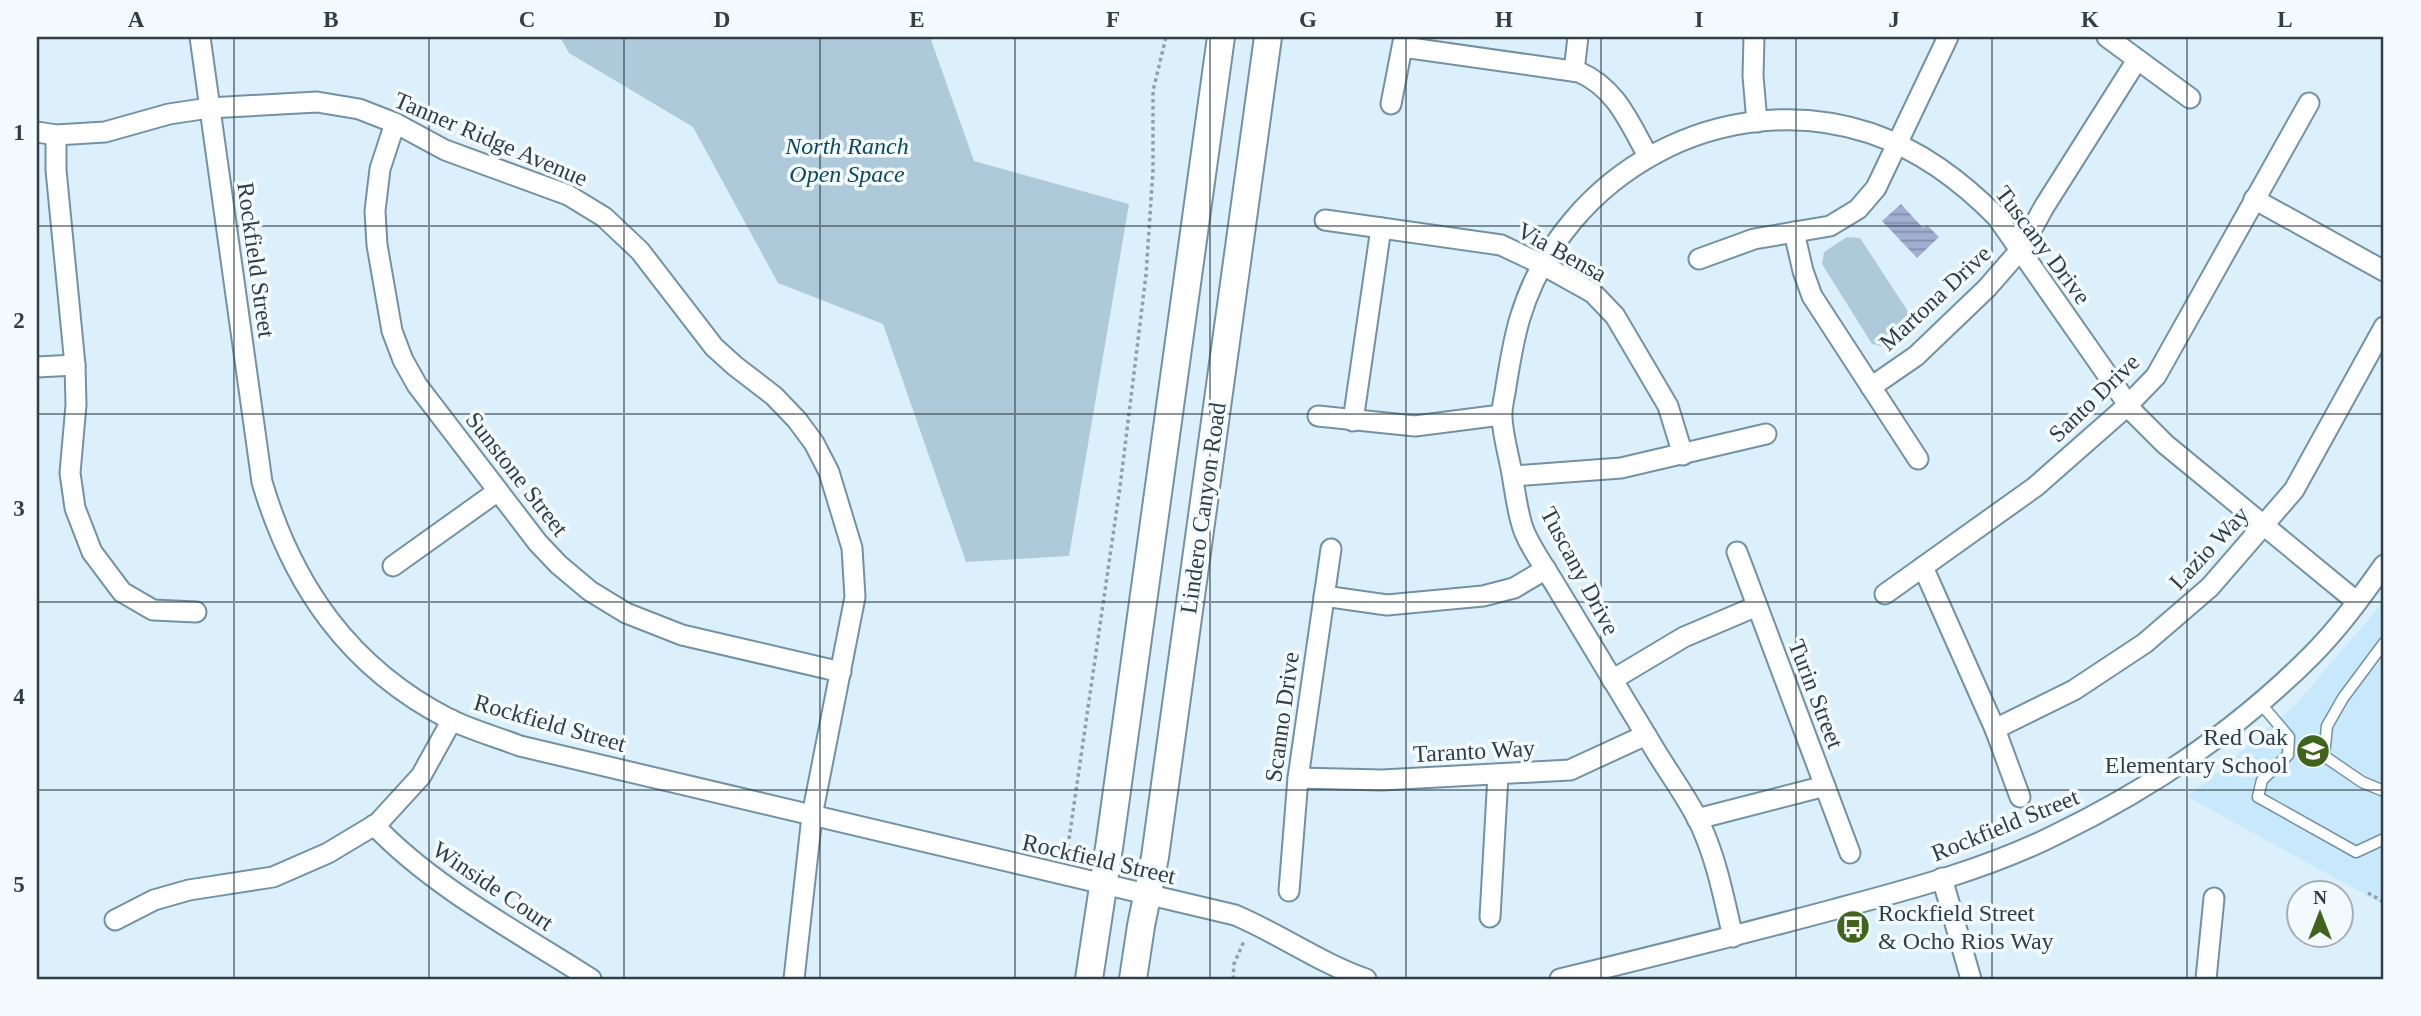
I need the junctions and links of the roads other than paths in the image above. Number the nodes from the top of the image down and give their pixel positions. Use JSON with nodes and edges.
{"nodes":[{"id":1,"x":200,"y":37,"type":"edge"},
{"id":2,"x":1221,"y":37,"type":"edge"},
{"id":3,"x":1268,"y":37,"type":"edge"},
{"id":4,"x":1578,"y":37,"type":"edge"},
{"id":5,"x":1754,"y":37,"type":"edge"},
{"id":6,"x":1948,"y":37,"type":"edge"},
{"id":7,"x":2107,"y":37,"type":"edge"},
{"id":8,"x":1404,"y":42,"type":"edge"},
{"id":9,"x":2137,"y":60,"type":"junction"},
{"id":10,"x":1573,"y":71,"type":"junction"},
{"id":11,"x":2190,"y":98,"type":"dead end"},
{"id":12,"x":2309,"y":103,"type":"dead end"},
{"id":13,"x":1391,"y":104,"type":"dead end"},
{"id":14,"x":209,"y":108,"type":"junction"},
{"id":15,"x":1757,"y":122,"type":"junction"},
{"id":16,"x":395,"y":123,"type":"junction"},
{"id":17,"x":46,"y":133,"type":"edge"},
{"id":18,"x":1897,"y":144,"type":"junction"},
{"id":19,"x":1648,"y":156,"type":"junction"},
{"id":20,"x":2254,"y":200,"type":"junction"},
{"id":21,"x":1325,"y":220,"type":"dead end"},
{"id":22,"x":1381,"y":228,"type":"junction"},
{"id":23,"x":1794,"y":232,"type":"junction"},
{"id":24,"x":2020,"y":250,"type":"junction"},
{"id":25,"x":1699,"y":259,"type":"dead end"},
{"id":26,"x":1542,"y":264,"type":"junction"},
{"id":27,"x":2384,"y":271,"type":"edge"},
{"id":28,"x":2384,"y":327,"type":"edge"},
{"id":29,"x":75,"y":365,"type":"junction"},
{"id":30,"x":37,"y":367,"type":"edge"},
{"id":31,"x":1871,"y":387,"type":"junction"},
{"id":32,"x":2128,"y":405,"type":"junction"},
{"id":33,"x":1501,"y":415,"type":"junction"},
{"id":34,"x":1318,"y":416,"type":"dead end"},
{"id":35,"x":1353,"y":421,"type":"junction"},
{"id":36,"x":1766,"y":434,"type":"dead end"},
{"id":37,"x":1683,"y":455,"type":"junction"},
{"id":38,"x":1918,"y":459,"type":"dead end"},
{"id":39,"x":1513,"y":476,"type":"junction"},
{"id":40,"x":498,"y":491,"type":"junction"},
{"id":41,"x":2264,"y":525,"type":"junction"},
{"id":42,"x":1331,"y":549,"type":"dead end"},
{"id":43,"x":1737,"y":552,"type":"dead end"},
{"id":44,"x":2384,"y":565,"type":"edge"},
{"id":45,"x":393,"y":566,"type":"dead end"},
{"id":46,"x":1923,"y":567,"type":"junction"},
{"id":47,"x":1546,"y":569,"type":"junction"},
{"id":48,"x":1885,"y":594,"type":"dead end"},
{"id":49,"x":1324,"y":596,"type":"junction"},
{"id":50,"x":2357,"y":602,"type":"junction"},
{"id":51,"x":1757,"y":606,"type":"junction"},
{"id":52,"x":196,"y":612,"type":"dead end"},
{"id":53,"x":2384,"y":643,"type":"edge"},
{"id":54,"x":841,"y":672,"type":"junction"},
{"id":55,"x":1612,"y":680,"type":"junction"},
{"id":56,"x":2261,"y":704,"type":"junction"},
{"id":57,"x":452,"y":720,"type":"junction"},
{"id":58,"x":1995,"y":729,"type":"junction"},
{"id":59,"x":1646,"y":735,"type":"junction"},
{"id":60,"x":1498,"y":775,"type":"junction"},
{"id":61,"x":1298,"y":778,"type":"junction"},
{"id":62,"x":1825,"y":786,"type":"junction"},
{"id":63,"x":2384,"y":791,"type":"edge"},
{"id":64,"x":2020,"y":797,"type":"dead end"},
{"id":65,"x":812,"y":816,"type":"junction"},
{"id":66,"x":1697,"y":819,"type":"junction"},
{"id":67,"x":374,"y":825,"type":"junction"},
{"id":68,"x":2384,"y":839,"type":"edge"},
{"id":69,"x":1850,"y":853,"type":"dead end"},
{"id":70,"x":1942,"y":878,"type":"junction"},
{"id":71,"x":1104,"y":885,"type":"junction"},
{"id":72,"x":1289,"y":891,"type":"dead end"},
{"id":73,"x":1147,"y":895,"type":"junction"},
{"id":74,"x":2214,"y":898,"type":"dead end"},
{"id":75,"x":1490,"y":917,"type":"dead end"},
{"id":76,"x":115,"y":920,"type":"dead end"},
{"id":77,"x":1733,"y":937,"type":"junction"},
{"id":78,"x":591,"y":979,"type":"edge"},
{"id":79,"x":794,"y":979,"type":"edge"},
{"id":80,"x":1089,"y":979,"type":"edge"},
{"id":81,"x":1133,"y":979,"type":"edge"},
{"id":82,"x":1366,"y":979,"type":"edge"},
{"id":83,"x":1560,"y":979,"type":"edge"},
{"id":84,"x":1971,"y":979,"type":"edge"},
{"id":85,"x":2206,"y":979,"type":"edge"}],
"edges":[{"from":1,"to":14,"type":"street","name":"Rockfield Street"},
{"from":2,"to":71,"type":"main road","name":"Lindero Canyon Road"},
{"from":3,"to":73,"type":"main road","name":"Lindero Canyon Road"},
{"from":4,"to":10,"type":"street"},
{"from":5,"to":15,"type":"street"},
{"from":6,"to":18,"type":"street"},
{"from":7,"to":9,"type":"street"},
{"from":8,"to":10,"type":"street"},
{"from":8,"to":13,"type":"street"},
{"from":9,"to":11,"type":"street"},
{"from":9,"to":24,"type":"street","name":"Martona Drive"},
{"from":10,"to":19,"type":"street"},
{"from":12,"to":20,"type":"street","name":"Santo Drive"},
{"from":14,"to":16,"type":"street","name":"Tanner Ridge Avenue"},
{"from":14,"to":17,"type":"street","name":"Tanner Ridge Avenue"},
{"from":14,"to":57,"type":"street","name":"Rockfield Street"},
{"from":15,"to":18,"type":"street","name":"Tuscany Drive"},
{"from":15,"to":19,"type":"street","name":"Tuscany Drive"},
{"from":16,"to":40,"type":"street","name":"Sunstone Street"},
{"from":16,"to":54,"type":"street","name":"Tanner Ridge Avenue"},
{"from":17,"to":29,"type":"street"},
{"from":18,"to":23,"type":"street"},
{"from":18,"to":24,"type":"street","name":"Tuscany Drive"},
{"from":19,"to":26,"type":"street","name":"Tuscany Drive"},
{"from":20,"to":27,"type":"street"},
{"from":20,"to":32,"type":"street","name":"Santo Drive"},
{"from":21,"to":22,"type":"street","name":"Via Bensa"},
{"from":22,"to":26,"type":"street","name":"Via Bensa"},
{"from":22,"to":35,"type":"street"},
{"from":23,"to":25,"type":"street"},
{"from":23,"to":31,"type":"street"},
{"from":24,"to":31,"type":"street","name":"Martona Drive"},
{"from":24,"to":32,"type":"street","name":"Tuscany Drive"},
{"from":26,"to":33,"type":"street","name":"Tuscany Drive"},
{"from":26,"to":37,"type":"street","name":"Via Bensa"},
{"from":28,"to":41,"type":"street","name":"Lazio Way"},
{"from":29,"to":30,"type":"street"},
{"from":29,"to":52,"type":"street"},
{"from":31,"to":38,"type":"street"},
{"from":32,"to":41,"type":"street","name":"Tuscany Drive"},
{"from":32,"to":46,"type":"street","name":"Santo Drive"},
{"from":33,"to":35,"type":"street"},
{"from":33,"to":39,"type":"street","name":"Tuscany Drive"},
{"from":34,"to":35,"type":"street"},
{"from":36,"to":37,"type":"street"},
{"from":37,"to":39,"type":"street"},
{"from":39,"to":47,"type":"street","name":"Tuscany Drive"},
{"from":40,"to":45,"type":"street"},
{"from":40,"to":54,"type":"street","name":"Sunstone Street"},
{"from":41,"to":50,"type":"street","name":"Tuscany Drive"},
{"from":41,"to":58,"type":"street","name":"Lazio Way"},
{"from":42,"to":49,"type":"street","name":"Scanno Drive"},
{"from":43,"to":51,"type":"street","name":"Turin Street"},
{"from":44,"to":50,"type":"street","name":"Rockfield Street"},
{"from":46,"to":48,"type":"street","name":"Santo Drive"},
{"from":46,"to":58,"type":"street"},
{"from":47,"to":49,"type":"street"},
{"from":47,"to":55,"type":"street","name":"Tuscany Drive"},
{"from":49,"to":61,"type":"street","name":"Scanno Drive"},
{"from":50,"to":56,"type":"street","name":"Rockfield Street"},
{"from":51,"to":55,"type":"street"},
{"from":51,"to":62,"type":"street","name":"Turin Street"},
{"from":53,"to":63,"type":"lane"},
{"from":54,"to":65,"type":"street","name":"Tanner Ridge Avenue"},
{"from":55,"to":59,"type":"street","name":"Tuscany Drive"},
{"from":56,"to":68,"type":"lane"},
{"from":56,"to":70,"type":"street","name":"Rockfield Street"},
{"from":57,"to":65,"type":"street","name":"Rockfield Street"},
{"from":57,"to":67,"type":"street"},
{"from":58,"to":64,"type":"street"},
{"from":59,"to":60,"type":"street","name":"Taranto Way"},
{"from":59,"to":66,"type":"street","name":"Tuscany Drive"},
{"from":60,"to":61,"type":"street","name":"Taranto Way"},
{"from":60,"to":75,"type":"street"},
{"from":61,"to":72,"type":"street","name":"Scanno Drive"},
{"from":62,"to":66,"type":"street"},
{"from":62,"to":69,"type":"street","name":"Turin Street"},
{"from":65,"to":71,"type":"street","name":"Rockfield Street"},
{"from":65,"to":79,"type":"street","name":"Tanner Ridge Avenue"},
{"from":66,"to":77,"type":"street","name":"Tuscany Drive"},
{"from":67,"to":76,"type":"street"},
{"from":67,"to":78,"type":"street","name":"Winside Court"},
{"from":70,"to":77,"type":"street","name":"Rockfield Street"},
{"from":70,"to":84,"type":"street"},
{"from":71,"to":73,"type":"street","name":"Rockfield Street"},
{"from":71,"to":80,"type":"main road","name":"Lindero Canyon Road"},
{"from":73,"to":81,"type":"main road","name":"Lindero Canyon Road"},
{"from":73,"to":82,"type":"street","name":"Rockfield Street"},
{"from":74,"to":85,"type":"street"},
{"from":77,"to":83,"type":"street","name":"Rockfield Street"}]}
